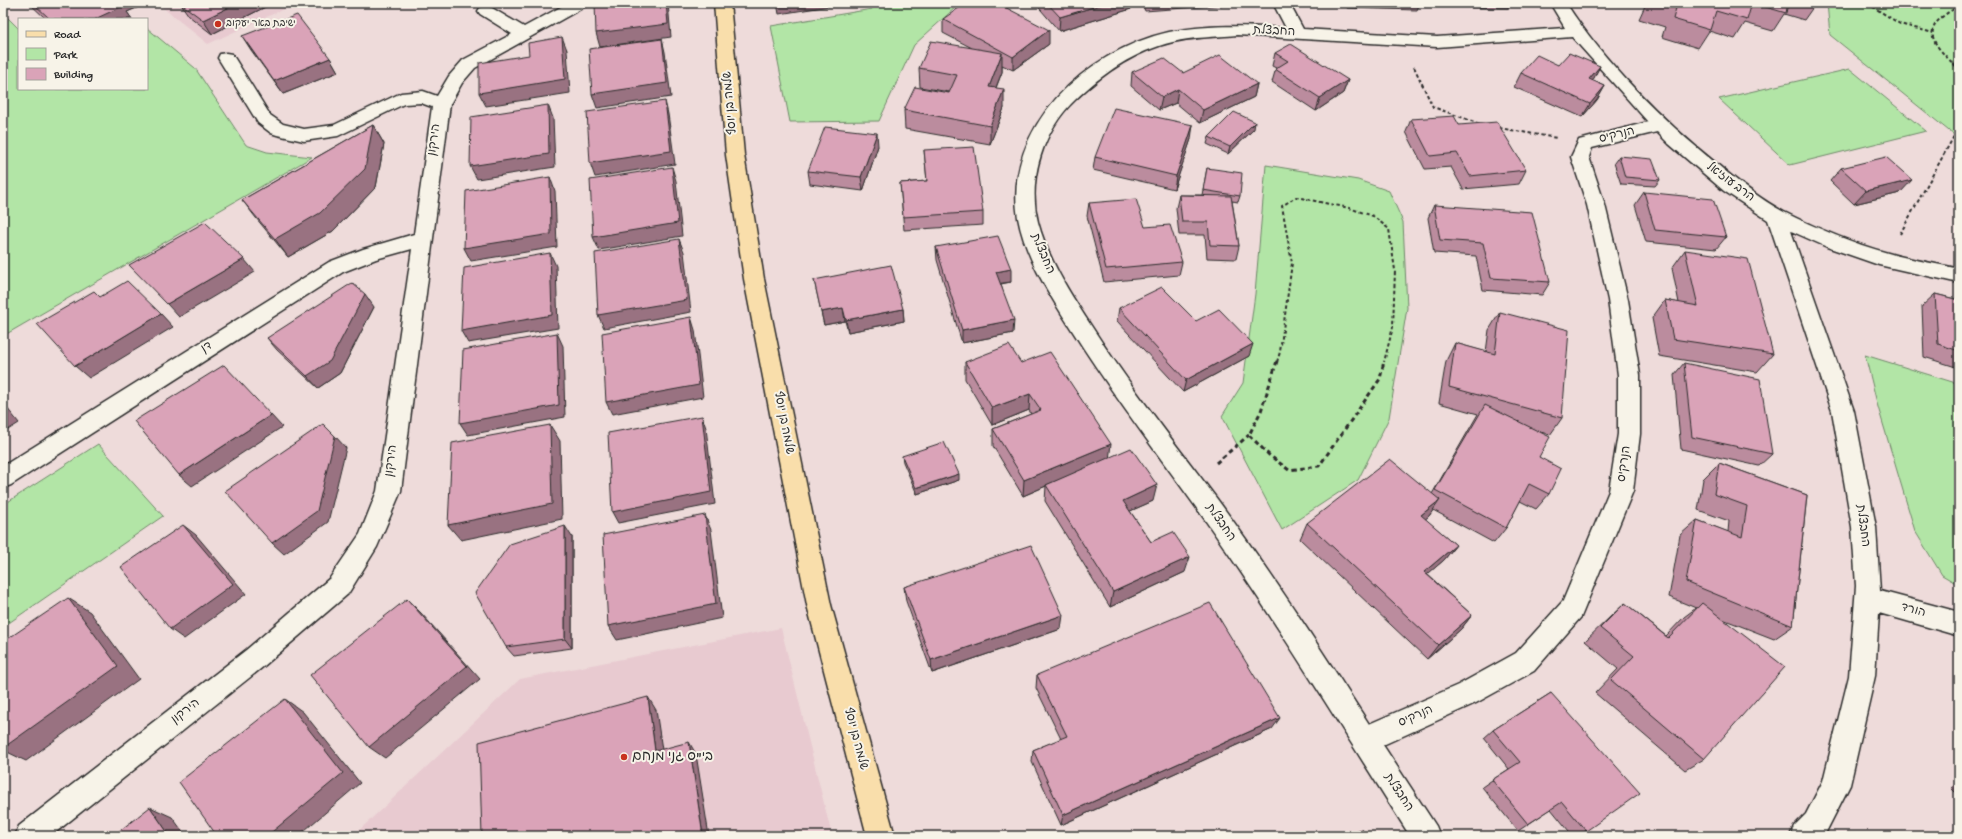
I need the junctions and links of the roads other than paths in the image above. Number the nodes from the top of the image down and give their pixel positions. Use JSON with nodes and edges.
{"nodes":[{"id":1,"x":580,"y":3,"type":"edge"},
{"id":2,"x":722,"y":3,"type":"edge"},
{"id":3,"x":1281,"y":3,"type":"edge"},
{"id":4,"x":1558,"y":3,"type":"edge"},
{"id":5,"x":486,"y":12,"type":"dead end"},
{"id":6,"x":1576,"y":32,"type":"junction"},
{"id":7,"x":524,"y":34,"type":"junction"},
{"id":8,"x":1297,"y":34,"type":"junction"},
{"id":9,"x":226,"y":58,"type":"dead end"},
{"id":10,"x":441,"y":104,"type":"junction"},
{"id":11,"x":1660,"y":125,"type":"junction"},
{"id":12,"x":1776,"y":216,"type":"junction"},
{"id":13,"x":421,"y":239,"type":"junction"},
{"id":14,"x":1959,"y":276,"type":"edge"},
{"id":15,"x":3,"y":478,"type":"edge"},
{"id":16,"x":1867,"y":599,"type":"junction"},
{"id":17,"x":1959,"y":624,"type":"edge"},
{"id":18,"x":1364,"y":740,"type":"junction"},
{"id":19,"x":29,"y":836,"type":"edge"},
{"id":20,"x":881,"y":836,"type":"edge"},
{"id":21,"x":1426,"y":836,"type":"edge"},
{"id":22,"x":1804,"y":836,"type":"edge"}],
"edges":[{"from":1,"to":7,"type":"street","name":"הירקון"},
{"from":2,"to":20,"type":"main road","name":"שלמה בן יוסף"},
{"from":3,"to":8,"type":"street"},
{"from":4,"to":6,"type":"street","name":"הרב עוזיאל"},
{"from":5,"to":7,"type":"street"},
{"from":6,"to":8,"type":"street","name":"החבצלת"},
{"from":6,"to":11,"type":"street","name":"הרב עוזיאל"},
{"from":7,"to":10,"type":"street","name":"הירקון"},
{"from":8,"to":18,"type":"street","name":"החבצלת"},
{"from":9,"to":10,"type":"street"},
{"from":10,"to":13,"type":"street","name":"הירקון"},
{"from":11,"to":12,"type":"street","name":"הרב עוזיאל"},
{"from":11,"to":18,"type":"street","name":"הנרקיס"},
{"from":12,"to":14,"type":"street","name":"הרב עוזיאל"},
{"from":12,"to":16,"type":"street","name":"החבצלת"},
{"from":13,"to":15,"type":"street","name":"דן"},
{"from":13,"to":19,"type":"street","name":"הירקון"},
{"from":16,"to":17,"type":"street","name":"הורד"},
{"from":16,"to":22,"type":"street","name":"החבצלת"},
{"from":18,"to":21,"type":"street","name":"החבצלת"}]}
